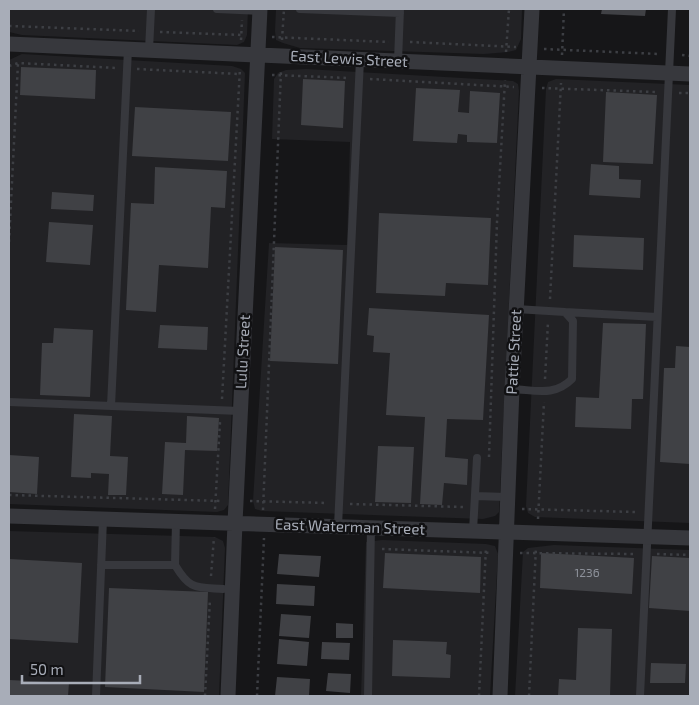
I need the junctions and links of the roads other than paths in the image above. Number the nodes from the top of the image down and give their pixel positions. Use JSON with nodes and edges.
{"nodes":[{"id":1,"x":151,"y":9,"type":"edge"},
{"id":2,"x":217,"y":9,"type":"edge"},
{"id":3,"x":300,"y":9,"type":"edge"},
{"id":4,"x":532,"y":9,"type":"edge"},
{"id":5,"x":672,"y":9,"type":"edge"},
{"id":6,"x":260,"y":10,"type":"edge"},
{"id":7,"x":400,"y":11,"type":"edge"},
{"id":8,"x":9,"y":44,"type":"edge"},
{"id":9,"x":128,"y":49,"type":"junction"},
{"id":10,"x":149,"y":50,"type":"junction"},
{"id":11,"x":257,"y":55,"type":"junction"},
{"id":12,"x":360,"y":60,"type":"junction"},
{"id":13,"x":398,"y":61,"type":"junction"},
{"id":14,"x":529,"y":68,"type":"junction"},
{"id":15,"x":669,"y":74,"type":"junction"},
{"id":16,"x":690,"y":74,"type":"edge"},
{"id":17,"x":516,"y":309,"type":"junction"},
{"id":18,"x":565,"y":312,"type":"junction"},
{"id":19,"x":657,"y":317,"type":"junction"},
{"id":20,"x":512,"y":389,"type":"junction"},
{"id":21,"x":9,"y":402,"type":"edge"},
{"id":22,"x":111,"y":406,"type":"junction"},
{"id":23,"x":240,"y":411,"type":"junction"},
{"id":24,"x":477,"y":458,"type":"dead end"},
{"id":25,"x":475,"y":496,"type":"junction"},
{"id":26,"x":507,"y":503,"type":"junction"},
{"id":27,"x":9,"y":516,"type":"edge"},
{"id":28,"x":103,"y":519,"type":"junction"},
{"id":29,"x":176,"y":521,"type":"junction"},
{"id":30,"x":235,"y":523,"type":"junction"},
{"id":31,"x":338,"y":526,"type":"junction"},
{"id":32,"x":371,"y":527,"type":"junction"},
{"id":33,"x":480,"y":531,"type":"junction"},
{"id":34,"x":506,"y":532,"type":"junction"},
{"id":35,"x":647,"y":536,"type":"junction"},
{"id":36,"x":690,"y":538,"type":"edge"},
{"id":37,"x":101,"y":565,"type":"junction"},
{"id":38,"x":175,"y":565,"type":"junction"},
{"id":39,"x":223,"y":589,"type":"dead end"},
{"id":40,"x":96,"y":696,"type":"edge"},
{"id":41,"x":228,"y":696,"type":"edge"},
{"id":42,"x":368,"y":696,"type":"edge"},
{"id":43,"x":500,"y":696,"type":"edge"},
{"id":44,"x":640,"y":696,"type":"edge"}],
"edges":[{"from":1,"to":10,"type":"lane"},
{"from":2,"to":6,"type":"lane"},
{"from":3,"to":7,"type":"lane"},
{"from":4,"to":14,"type":"street","name":"Pattie Street"},
{"from":5,"to":15,"type":"lane"},
{"from":6,"to":11,"type":"street","name":"Lulu Street"},
{"from":7,"to":13,"type":"lane"},
{"from":8,"to":9,"type":"street","name":"East Lewis Street"},
{"from":9,"to":10,"type":"street","name":"East Lewis Street"},
{"from":9,"to":22,"type":"lane"},
{"from":10,"to":11,"type":"street","name":"East Lewis Street"},
{"from":11,"to":12,"type":"street","name":"East Lewis Street"},
{"from":11,"to":23,"type":"street","name":"Lulu Street"},
{"from":12,"to":13,"type":"street","name":"East Lewis Street"},
{"from":12,"to":31,"type":"lane"},
{"from":13,"to":14,"type":"street","name":"East Lewis Street"},
{"from":14,"to":15,"type":"street","name":"East Lewis Street"},
{"from":14,"to":17,"type":"street","name":"Pattie Street"},
{"from":15,"to":16,"type":"street","name":"East Lewis Street"},
{"from":15,"to":19,"type":"lane"},
{"from":17,"to":18,"type":"lane"},
{"from":17,"to":20,"type":"street","name":"Pattie Street"},
{"from":18,"to":19,"type":"lane"},
{"from":18,"to":20,"type":"lane"},
{"from":19,"to":35,"type":"lane"},
{"from":20,"to":26,"type":"street","name":"Pattie Street"},
{"from":21,"to":22,"type":"lane"},
{"from":22,"to":23,"type":"lane"},
{"from":23,"to":30,"type":"street","name":"Lulu Street"},
{"from":24,"to":25,"type":"lane"},
{"from":25,"to":26,"type":"lane"},
{"from":25,"to":33,"type":"lane"},
{"from":26,"to":34,"type":"street","name":"Pattie Street"},
{"from":27,"to":28,"type":"street","name":"East Waterman Street"},
{"from":28,"to":29,"type":"street","name":"East Waterman Street"},
{"from":28,"to":37,"type":"lane"},
{"from":29,"to":30,"type":"street","name":"East Waterman Street"},
{"from":29,"to":38,"type":"lane"},
{"from":30,"to":31,"type":"street","name":"East Waterman Street"},
{"from":30,"to":41,"type":"street","name":"Lulu Street"},
{"from":31,"to":32,"type":"street","name":"East Waterman Street"},
{"from":32,"to":33,"type":"street","name":"East Waterman Street"},
{"from":32,"to":42,"type":"lane"},
{"from":33,"to":34,"type":"street","name":"East Waterman Street"},
{"from":34,"to":35,"type":"street","name":"East Waterman Street"},
{"from":34,"to":43,"type":"street","name":"Pattie Street"},
{"from":35,"to":36,"type":"street","name":"East Waterman Street"},
{"from":35,"to":44,"type":"lane"},
{"from":37,"to":38,"type":"lane"},
{"from":37,"to":40,"type":"lane"},
{"from":38,"to":39,"type":"lane"}]}
